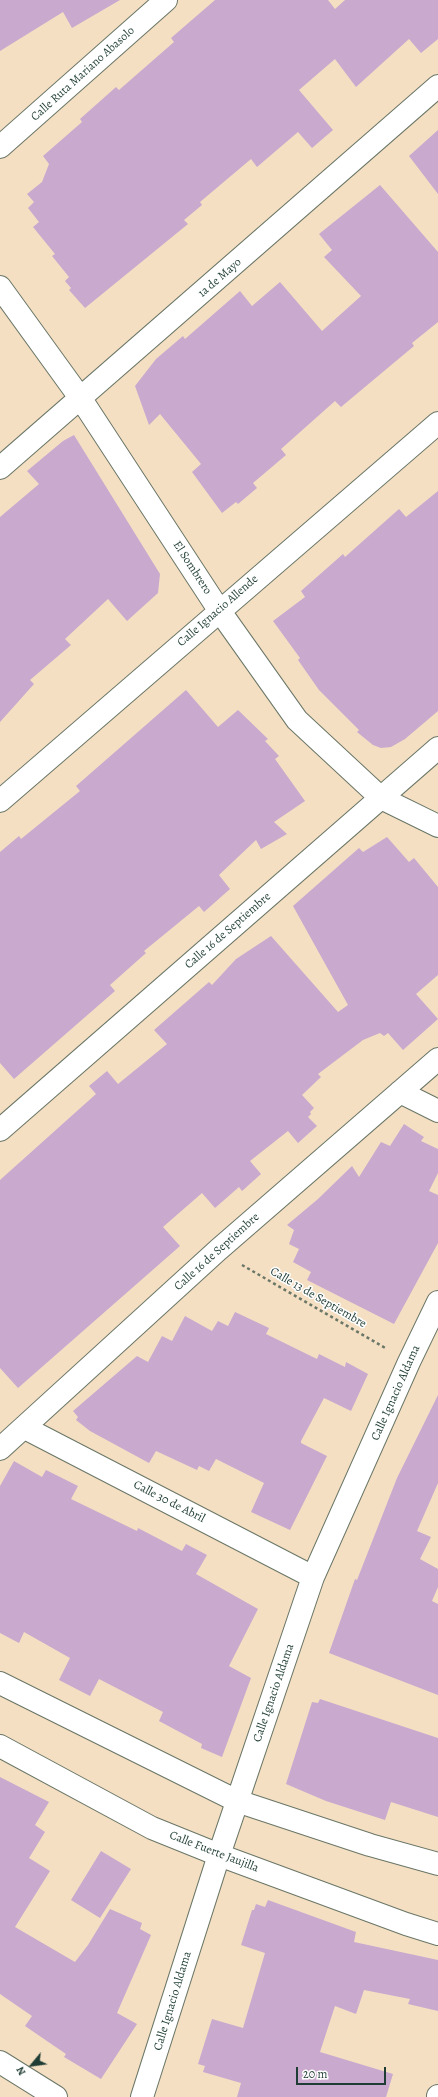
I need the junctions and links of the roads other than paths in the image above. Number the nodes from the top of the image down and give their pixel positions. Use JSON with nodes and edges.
{"nodes":[{"id":1,"x":166,"y":0,"type":"edge"},
{"id":2,"x":438,"y":86,"type":"edge"},
{"id":3,"x":0,"y":147,"type":"edge"},
{"id":4,"x":0,"y":287,"type":"edge"},
{"id":5,"x":81,"y":399,"type":"junction"},
{"id":6,"x":438,"y":422,"type":"edge"},
{"id":7,"x":0,"y":468,"type":"edge"},
{"id":8,"x":220,"y":610,"type":"junction"},
{"id":9,"x":438,"y":748,"type":"edge"},
{"id":10,"x":381,"y":798,"type":"junction"},
{"id":11,"x":0,"y":801,"type":"edge"},
{"id":12,"x":438,"y":826,"type":"edge"},
{"id":13,"x":438,"y":1059,"type":"edge"},
{"id":14,"x":400,"y":1092,"type":"junction"},
{"id":15,"x":438,"y":1111,"type":"edge"},
{"id":16,"x":0,"y":1130,"type":"edge"},
{"id":17,"x":438,"y":1302,"type":"edge"},
{"id":18,"x":25,"y":1428,"type":"junction"},
{"id":19,"x":0,"y":1449,"type":"edge"},
{"id":20,"x":313,"y":1578,"type":"junction"},
{"id":21,"x":0,"y":1683,"type":"edge"},
{"id":22,"x":0,"y":1746,"type":"edge"},
{"id":23,"x":237,"y":1802,"type":"junction"},
{"id":24,"x":218,"y":1855,"type":"junction"},
{"id":25,"x":438,"y":1864,"type":"edge"},
{"id":26,"x":438,"y":1934,"type":"edge"},
{"id":27,"x":0,"y":2062,"type":"edge"},
{"id":28,"x":56,"y":2097,"type":"edge"},
{"id":29,"x":142,"y":2097,"type":"edge"}],
"edges":[{"from":1,"to":3,"type":"street","name":"Calle Ruta Mariano Abasolo"},
{"from":2,"to":5,"type":"street","name":"1a de Mayo"},
{"from":4,"to":5,"type":"street","name":"El Sombrero"},
{"from":5,"to":7,"type":"street","name":"1a de Mayo"},
{"from":5,"to":8,"type":"street","name":"El Sombrero"},
{"from":6,"to":8,"type":"street","name":"Calle Ignacio Allende"},
{"from":8,"to":10,"type":"street","name":"El Sombrero"},
{"from":8,"to":11,"type":"street","name":"Calle Ignacio Allende"},
{"from":9,"to":10,"type":"street","name":"Calle 16 de Septiembre"},
{"from":10,"to":12,"type":"street","name":"El Sombrero"},
{"from":10,"to":16,"type":"street","name":"Calle 16 de Septiembre"},
{"from":13,"to":14,"type":"street","name":"Calle 16 de Septiembre"},
{"from":14,"to":15,"type":"street"},
{"from":14,"to":18,"type":"street","name":"Calle 16 de Septiembre"},
{"from":17,"to":20,"type":"street","name":"Calle Ignacio Aldama"},
{"from":18,"to":19,"type":"street","name":"Calle 16 de Septiembre"},
{"from":18,"to":20,"type":"street","name":"Calle 30 de Abril"},
{"from":20,"to":23,"type":"street","name":"Calle Ignacio Aldama"},
{"from":21,"to":23,"type":"street"},
{"from":22,"to":24,"type":"street","name":"Calle Fuerte Jaujilla"},
{"from":23,"to":24,"type":"street","name":"Calle Ignacio Aldama"},
{"from":23,"to":25,"type":"street"},
{"from":24,"to":26,"type":"street","name":"Calle Fuerte Jaujilla"},
{"from":24,"to":29,"type":"street","name":"Calle Ignacio Aldama"},
{"from":27,"to":28,"type":"street"}]}
